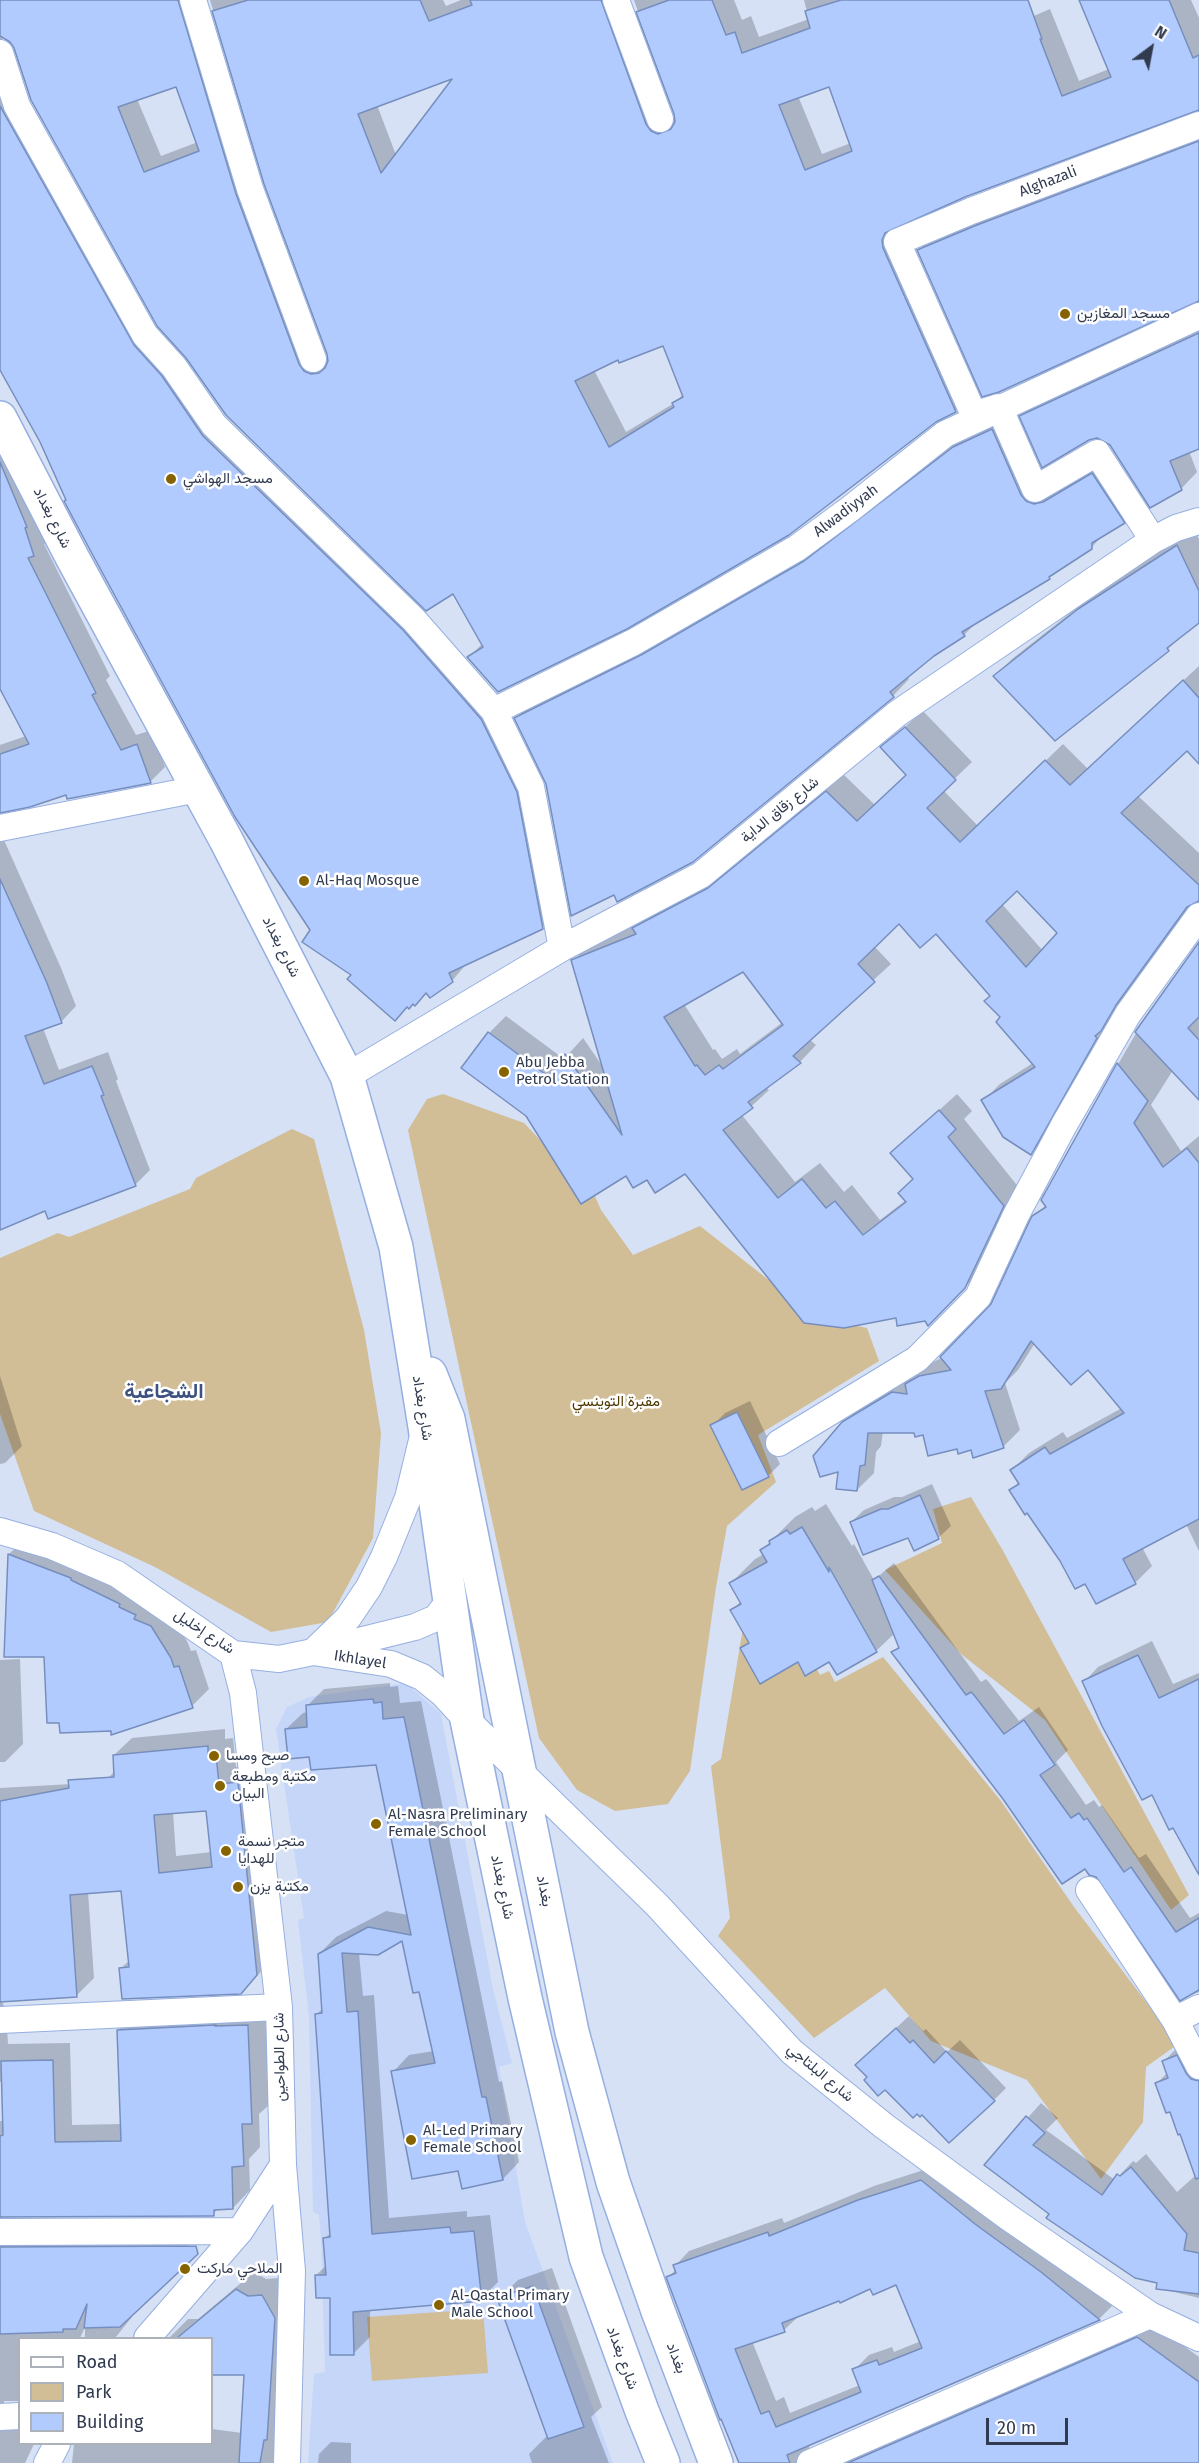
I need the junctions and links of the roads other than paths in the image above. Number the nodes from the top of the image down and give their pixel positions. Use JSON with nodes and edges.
{"nodes":[{"id":1,"x":193,"y":0,"type":"edge"},
{"id":2,"x":616,"y":0,"type":"edge"},
{"id":3,"x":0,"y":53,"type":"edge"},
{"id":4,"x":660,"y":119,"type":"dead end"},
{"id":5,"x":1199,"y":125,"type":"edge"},
{"id":6,"x":1199,"y":316,"type":"edge"},
{"id":7,"x":313,"y":359,"type":"dead end"},
{"id":8,"x":999,"y":408,"type":"junction"},
{"id":9,"x":0,"y":418,"type":"edge"},
{"id":10,"x":1199,"y":521,"type":"edge"},
{"id":11,"x":1153,"y":540,"type":"junction"},
{"id":12,"x":494,"y":711,"type":"junction"},
{"id":13,"x":198,"y":789,"type":"junction"},
{"id":14,"x":0,"y":828,"type":"edge"},
{"id":15,"x":1199,"y":916,"type":"edge"},
{"id":16,"x":562,"y":948,"type":"junction"},
{"id":17,"x":346,"y":1076,"type":"junction"},
{"id":18,"x":406,"y":1311,"type":"junction"},
{"id":19,"x":425,"y":1427,"type":"junction"},
{"id":20,"x":779,"y":1443,"type":"dead end"},
{"id":21,"x":0,"y":1531,"type":"edge"},
{"id":22,"x":450,"y":1600,"type":"junction"},
{"id":23,"x":313,"y":1652,"type":"junction"},
{"id":24,"x":233,"y":1654,"type":"junction"},
{"id":25,"x":467,"y":1720,"type":"junction"},
{"id":26,"x":520,"y":1772,"type":"junction"},
{"id":27,"x":1089,"y":1890,"type":"dead end"},
{"id":28,"x":279,"y":2007,"type":"junction"},
{"id":29,"x":1199,"y":2008,"type":"edge"},
{"id":30,"x":0,"y":2020,"type":"edge"},
{"id":31,"x":1175,"y":2020,"type":"junction"},
{"id":32,"x":1199,"y":2066,"type":"edge"},
{"id":33,"x":283,"y":2165,"type":"junction"},
{"id":34,"x":240,"y":2231,"type":"junction"},
{"id":35,"x":0,"y":2232,"type":"edge"},
{"id":36,"x":1150,"y":2315,"type":"junction"},
{"id":37,"x":148,"y":2337,"type":"edge"},
{"id":38,"x":1199,"y":2338,"type":"edge"},
{"id":39,"x":18,"y":2416,"type":"edge"},
{"id":40,"x":0,"y":2417,"type":"edge"},
{"id":41,"x":56,"y":2445,"type":"edge"},
{"id":42,"x":47,"y":2463,"type":"edge"},
{"id":43,"x":287,"y":2463,"type":"edge"},
{"id":44,"x":663,"y":2463,"type":"edge"},
{"id":45,"x":716,"y":2463,"type":"edge"},
{"id":46,"x":810,"y":2463,"type":"edge"}],
"edges":[{"from":1,"to":7,"type":"street"},
{"from":2,"to":4,"type":"street"},
{"from":3,"to":12,"type":"street"},
{"from":5,"to":8,"type":"street","name":"Alghazali"},
{"from":6,"to":8,"type":"street","name":"Alwadiyyah"},
{"from":8,"to":11,"type":"street"},
{"from":8,"to":12,"type":"street","name":"Alwadiyyah"},
{"from":9,"to":13,"type":"main road","name":"شارع بغداد"},
{"from":10,"to":11,"type":"street","name":"شارع زقاق الداية"},
{"from":11,"to":16,"type":"street","name":"شارع زقاق الداية"},
{"from":12,"to":16,"type":"street"},
{"from":13,"to":14,"type":"street"},
{"from":13,"to":17,"type":"main road","name":"شارع بغداد"},
{"from":15,"to":20,"type":"street"},
{"from":16,"to":17,"type":"street","name":"شارع زقاق الداية"},
{"from":17,"to":18,"type":"main road","name":"شارع بغداد"},
{"from":18,"to":19,"type":"main road","name":"شارع بغداد"},
{"from":18,"to":26,"type":"main road","name":"بغداد"},
{"from":19,"to":22,"type":"main road","name":"شارع بغداد"},
{"from":19,"to":23,"type":"street"},
{"from":21,"to":24,"type":"street","name":"شارع إخليل"},
{"from":22,"to":23,"type":"street","name":"Ikhlayel"},
{"from":22,"to":25,"type":"main road","name":"شارع بغداد"},
{"from":23,"to":24,"type":"street","name":"شارع إخليل"},
{"from":23,"to":25,"type":"street","name":"Ikhlayel"},
{"from":24,"to":28,"type":"street","name":"شارع الطواحين"},
{"from":25,"to":26,"type":"street","name":"شارع البلتاجي"},
{"from":25,"to":44,"type":"main road","name":"شارع بغداد"},
{"from":26,"to":36,"type":"street","name":"شارع البلتاجي"},
{"from":26,"to":45,"type":"main road","name":"بغداد"},
{"from":27,"to":31,"type":"street"},
{"from":28,"to":30,"type":"street"},
{"from":28,"to":33,"type":"street","name":"شارع الطواحين"},
{"from":29,"to":31,"type":"street"},
{"from":31,"to":32,"type":"street"},
{"from":33,"to":34,"type":"street"},
{"from":33,"to":43,"type":"street","name":"شارع الطواحين"},
{"from":34,"to":35,"type":"street"},
{"from":34,"to":37,"type":"street"},
{"from":36,"to":38,"type":"street","name":"شارع البلتاجي"},
{"from":36,"to":46,"type":"street"},
{"from":39,"to":40,"type":"street"},
{"from":41,"to":42,"type":"street"}]}
